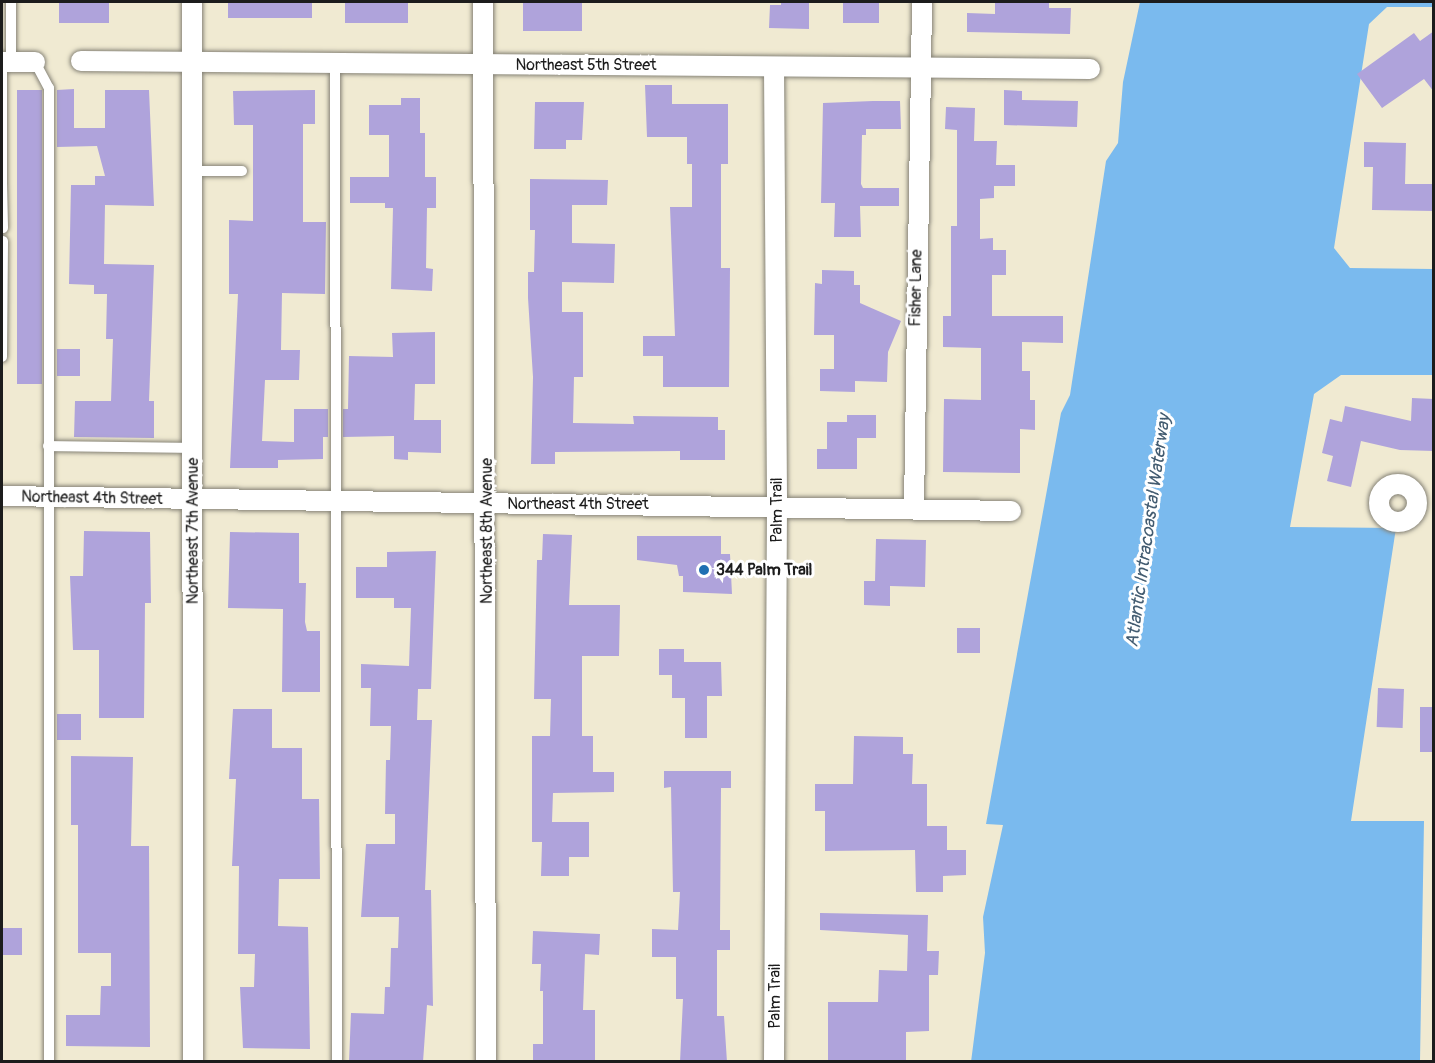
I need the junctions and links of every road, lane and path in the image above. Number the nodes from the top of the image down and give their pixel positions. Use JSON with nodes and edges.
{"nodes":[{"id":1,"x":11,"y":2,"type":"edge"},
{"id":2,"x":192,"y":2,"type":"edge"},
{"id":3,"x":483,"y":2,"type":"edge"},
{"id":4,"x":922,"y":2,"type":"edge"},
{"id":5,"x":81,"y":61,"type":"dead end"},
{"id":6,"x":5,"y":62,"type":"edge"},
{"id":7,"x":34,"y":62,"type":"joint"},
{"id":8,"x":192,"y":62,"type":"junction"},
{"id":9,"x":335,"y":63,"type":"junction"},
{"id":10,"x":483,"y":64,"type":"junction"},
{"id":11,"x":774,"y":66,"type":"junction"},
{"id":12,"x":918,"y":68,"type":"junction"},
{"id":13,"x":1090,"y":69,"type":"dead end"},
{"id":14,"x":2,"y":113,"type":"edge"},
{"id":15,"x":192,"y":171,"type":"junction"},
{"id":16,"x":242,"y":171,"type":"dead end"},
{"id":17,"x":2,"y":183,"type":"edge"},
{"id":18,"x":3,"y":228,"type":"edge"},
{"id":19,"x":3,"y":241,"type":"edge"},
{"id":20,"x":2,"y":287,"type":"edge"},
{"id":21,"x":2,"y":357,"type":"edge"},
{"id":22,"x":48,"y":446,"type":"junction"},
{"id":23,"x":193,"y":448,"type":"junction"},
{"id":24,"x":2,"y":496,"type":"edge"},
{"id":25,"x":47,"y":497,"type":"junction"},
{"id":26,"x":193,"y":501,"type":"junction"},
{"id":27,"x":338,"y":502,"type":"junction"},
{"id":28,"x":487,"y":503,"type":"junction"},
{"id":29,"x":777,"y":506,"type":"junction"},
{"id":30,"x":914,"y":508,"type":"junction"},
{"id":31,"x":1011,"y":510,"type":"dead end"},
{"id":32,"x":49,"y":1062,"type":"edge"},
{"id":33,"x":193,"y":1062,"type":"edge"},
{"id":34,"x":337,"y":1062,"type":"edge"},
{"id":35,"x":486,"y":1062,"type":"edge"},
{"id":36,"x":774,"y":1062,"type":"edge"}],
"edges":[{"from":1,"to":6,"type":"lane"},
{"from":2,"to":8,"type":"street","name":"Northeast 7th Avenue"},
{"from":3,"to":10,"type":"street","name":"Northeast 8th Avenue"},
{"from":4,"to":12,"type":"street"},
{"from":5,"to":8,"type":"street","name":"Northeast 5th Street"},
{"from":6,"to":7,"type":"street"},
{"from":6,"to":14,"type":"lane"},
{"from":7,"to":22,"type":"lane"},
{"from":8,"to":9,"type":"street","name":"Northeast 5th Street"},
{"from":8,"to":15,"type":"street","name":"Northeast 7th Avenue"},
{"from":9,"to":10,"type":"street","name":"Northeast 5th Street"},
{"from":9,"to":27,"type":"lane"},
{"from":10,"to":11,"type":"street","name":"Northeast 5th Street"},
{"from":10,"to":28,"type":"street","name":"Northeast 8th Avenue"},
{"from":11,"to":12,"type":"street","name":"Northeast 5th Street"},
{"from":11,"to":29,"type":"street","name":"Palm Trail"},
{"from":12,"to":13,"type":"street","name":"Northeast 5th Street"},
{"from":12,"to":30,"type":"street","name":"Fisher Lane"},
{"from":14,"to":17,"type":"lane"},
{"from":15,"to":16,"type":"lane"},
{"from":15,"to":23,"type":"street","name":"Northeast 7th Avenue"},
{"from":17,"to":18,"type":"lane"},
{"from":19,"to":20,"type":"lane"},
{"from":20,"to":21,"type":"lane"},
{"from":22,"to":23,"type":"lane"},
{"from":22,"to":25,"type":"lane"},
{"from":23,"to":26,"type":"street","name":"Northeast 7th Avenue"},
{"from":24,"to":25,"type":"street","name":"Northeast 4th Street"},
{"from":25,"to":26,"type":"street","name":"Northeast 4th Street"},
{"from":25,"to":32,"type":"lane"},
{"from":26,"to":27,"type":"street","name":"Northeast 4th Street"},
{"from":26,"to":33,"type":"street","name":"Northeast 7th Avenue"},
{"from":27,"to":28,"type":"street","name":"Northeast 4th Street"},
{"from":27,"to":34,"type":"lane"},
{"from":28,"to":29,"type":"street","name":"Northeast 4th Street"},
{"from":28,"to":35,"type":"street","name":"Northeast 8th Avenue"},
{"from":29,"to":30,"type":"street","name":"Northeast 4th Street"},
{"from":29,"to":36,"type":"street","name":"Palm Trail"},
{"from":30,"to":31,"type":"street","name":"Northeast 4th Street"}]}
